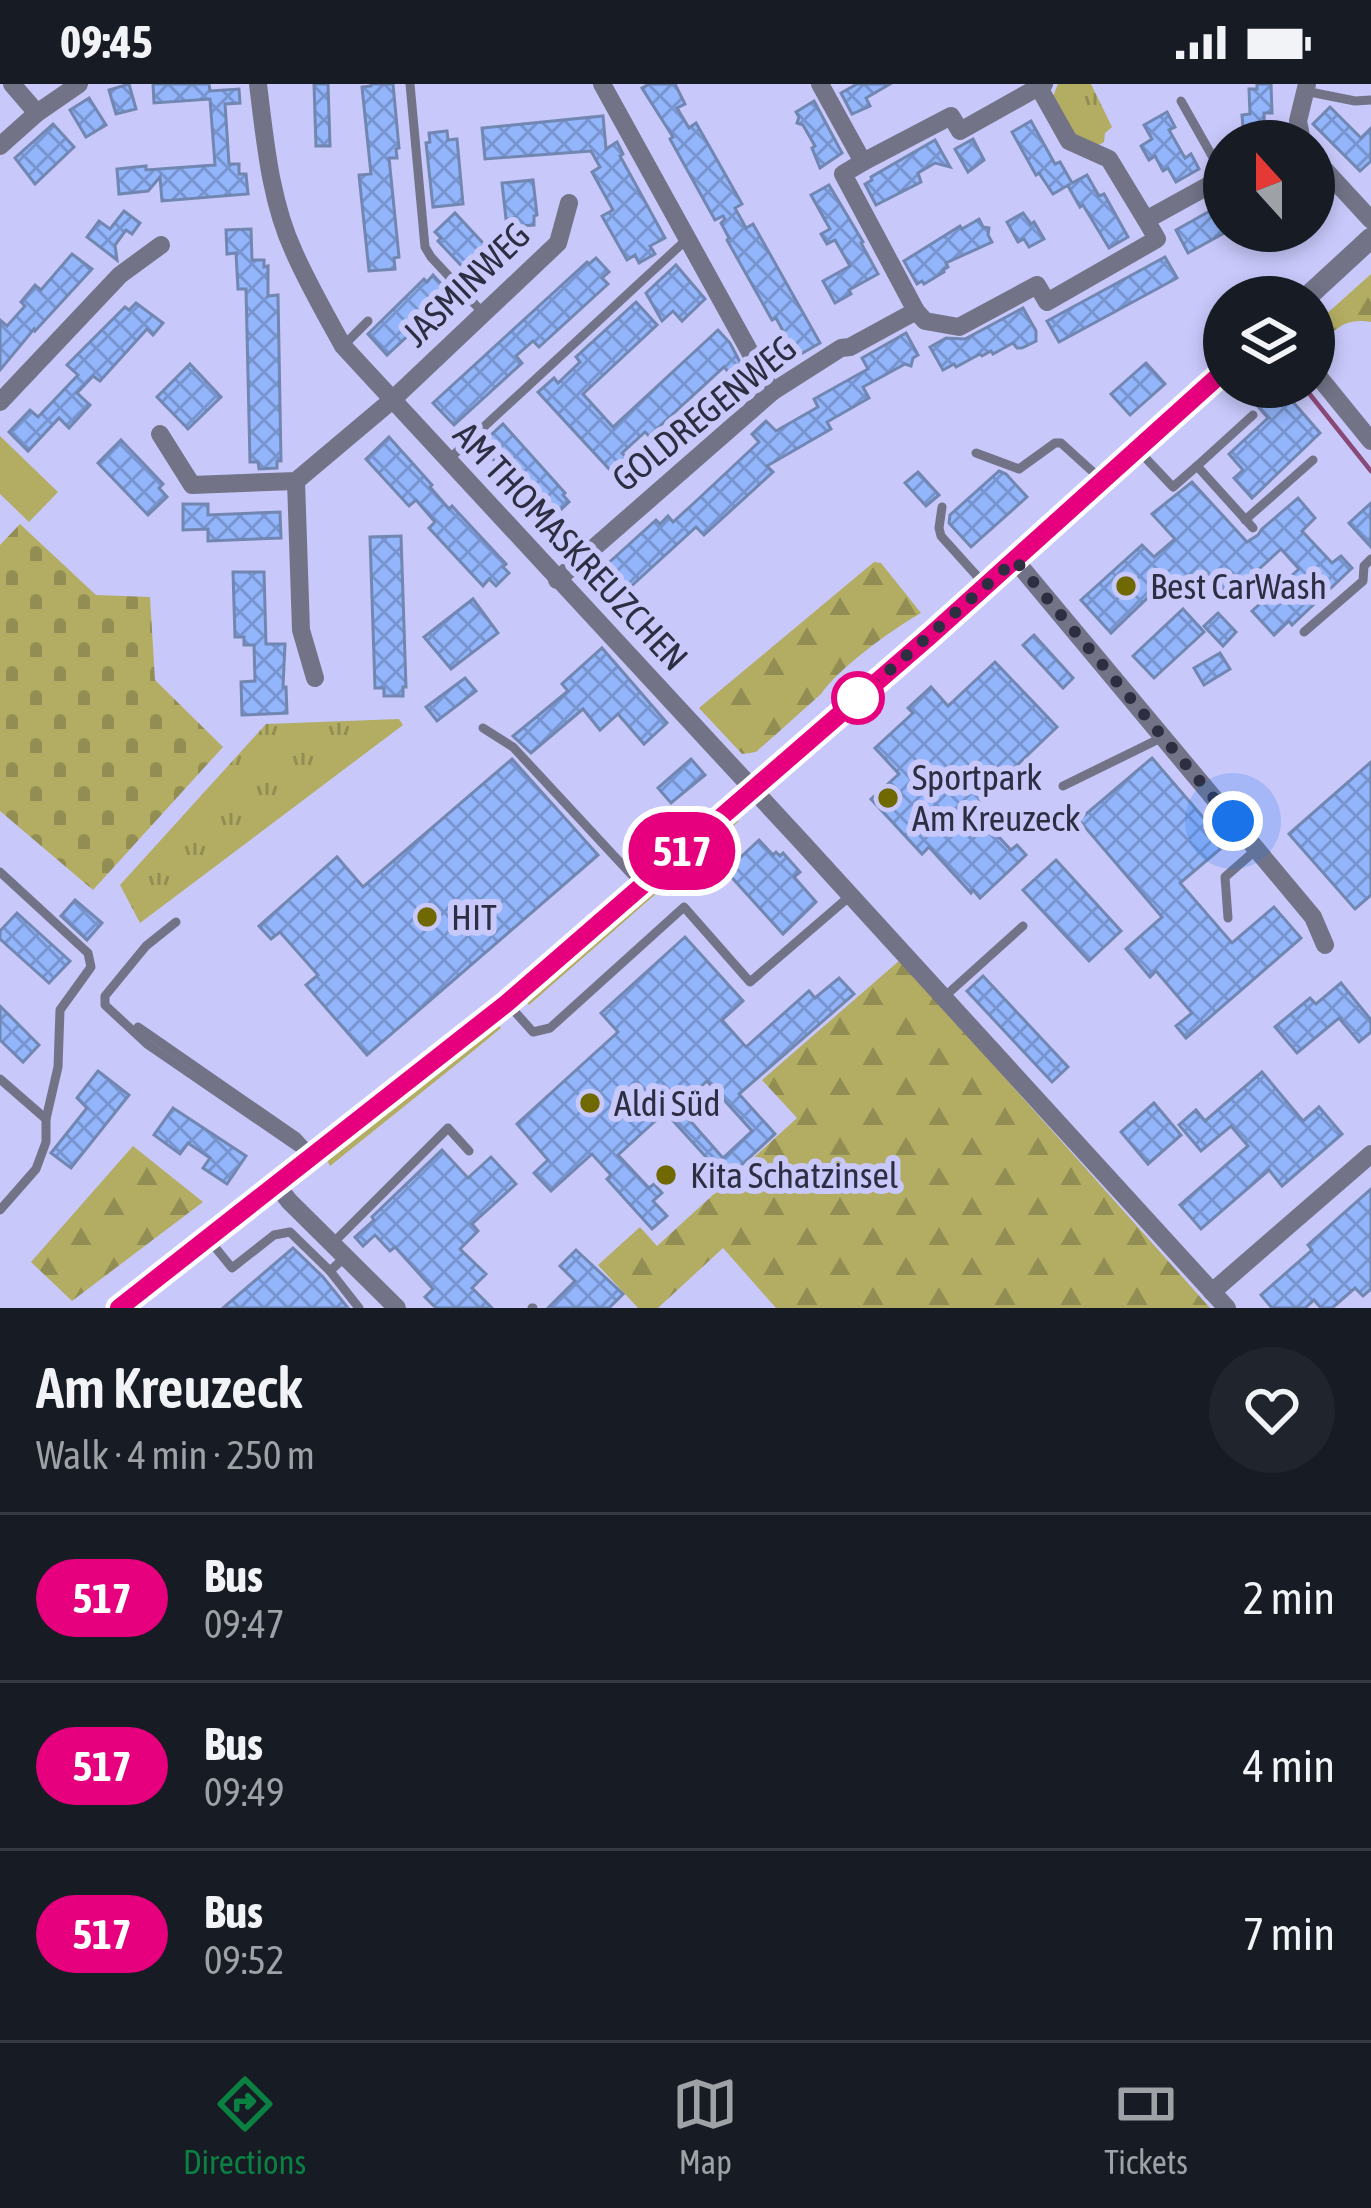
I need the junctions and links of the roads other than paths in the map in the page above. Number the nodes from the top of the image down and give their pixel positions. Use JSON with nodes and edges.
{"nodes":[{"id":1,"x":12,"y":84,"type":"edge"},
{"id":2,"x":79,"y":84,"type":"edge"},
{"id":3,"x":259,"y":84,"type":"edge"},
{"id":4,"x":410,"y":84,"type":"edge"},
{"id":5,"x":602,"y":84,"type":"edge"},
{"id":6,"x":820,"y":84,"type":"edge"},
{"id":7,"x":1040,"y":85,"type":"edge"},
{"id":8,"x":1306,"y":87,"type":"edge"},
{"id":9,"x":1371,"y":100,"type":"edge"},
{"id":10,"x":1181,"y":101,"type":"dead end"},
{"id":11,"x":37,"y":113,"type":"junction"},
{"id":12,"x":1298,"y":120,"type":"edge"},
{"id":13,"x":1203,"y":140,"type":"edge"},
{"id":14,"x":0,"y":146,"type":"edge"},
{"id":15,"x":863,"y":162,"type":"junction"},
{"id":16,"x":1335,"y":181,"type":"edge"},
{"id":17,"x":1203,"y":189,"type":"edge"},
{"id":18,"x":569,"y":203,"type":"dead end"},
{"id":19,"x":1146,"y":220,"type":"junction"},
{"id":20,"x":1371,"y":220,"type":"edge"},
{"id":21,"x":1371,"y":238,"type":"edge"},
{"id":22,"x":686,"y":239,"type":"junction"},
{"id":23,"x":160,"y":245,"type":"dead end"},
{"id":24,"x":1330,"y":276,"type":"edge"},
{"id":25,"x":916,"y":311,"type":"junction"},
{"id":26,"x":483,"y":313,"type":"junction"},
{"id":27,"x":368,"y":321,"type":"dead end"},
{"id":28,"x":343,"y":346,"type":"junction"},
{"id":29,"x":1203,"y":390,"type":"edge"},
{"id":30,"x":772,"y":392,"type":"junction"},
{"id":31,"x":1335,"y":397,"type":"edge"},
{"id":32,"x":391,"y":401,"type":"junction"},
{"id":33,"x":0,"y":402,"type":"edge"},
{"id":34,"x":1253,"y":416,"type":"dead end"},
{"id":35,"x":160,"y":434,"type":"dead end"},
{"id":36,"x":1371,"y":441,"type":"edge"},
{"id":37,"x":1137,"y":449,"type":"junction"},
{"id":38,"x":976,"y":453,"type":"dead end"},
{"id":39,"x":448,"y":460,"type":"junction"},
{"id":40,"x":1312,"y":460,"type":"dead end"},
{"id":41,"x":1197,"y":466,"type":"junction"},
{"id":42,"x":296,"y":481,"type":"junction"},
{"id":43,"x":1103,"y":481,"type":"junction"},
{"id":44,"x":942,"y":507,"type":"dead end"},
{"id":45,"x":1371,"y":559,"type":"edge"},
{"id":46,"x":1015,"y":560,"type":"junction"},
{"id":47,"x":557,"y":580,"type":"junction"},
{"id":48,"x":986,"y":586,"type":"junction"},
{"id":49,"x":1304,"y":632,"type":"dead end"},
{"id":50,"x":315,"y":678,"type":"dead end"},
{"id":51,"x":483,"y":728,"type":"dead end"},
{"id":52,"x":1162,"y":737,"type":"junction"},
{"id":53,"x":1064,"y":786,"type":"dead end"},
{"id":54,"x":752,"y":790,"type":"junction"},
{"id":55,"x":1257,"y":850,"type":"junction"},
{"id":56,"x":0,"y":872,"type":"edge"},
{"id":57,"x":642,"y":886,"type":"junction"},
{"id":58,"x":851,"y":896,"type":"junction"},
{"id":59,"x":1228,"y":918,"type":"dead end"},
{"id":60,"x":176,"y":922,"type":"dead end"},
{"id":61,"x":1022,"y":926,"type":"dead end"},
{"id":62,"x":1325,"y":945,"type":"dead end"},
{"id":63,"x":943,"y":998,"type":"junction"},
{"id":64,"x":507,"y":1003,"type":"junction"},
{"id":65,"x":138,"y":1027,"type":"dead end"},
{"id":66,"x":0,"y":1079,"type":"edge"},
{"id":67,"x":46,"y":1119,"type":"junction"},
{"id":68,"x":470,"y":1151,"type":"dead end"},
{"id":69,"x":1371,"y":1154,"type":"edge"},
{"id":70,"x":312,"y":1157,"type":"junction"},
{"id":71,"x":276,"y":1184,"type":"junction"},
{"id":72,"x":0,"y":1210,"type":"edge"},
{"id":73,"x":207,"y":1237,"type":"junction"},
{"id":74,"x":336,"y":1257,"type":"junction"},
{"id":75,"x":1212,"y":1292,"type":"junction"},
{"id":76,"x":130,"y":1304,"type":"edge"},
{"id":77,"x":359,"y":1308,"type":"edge"},
{"id":78,"x":397,"y":1308,"type":"edge"},
{"id":79,"x":1227,"y":1308,"type":"edge"}],
"edges":[{"from":1,"to":11,"type":"street"},
{"from":2,"to":11,"type":"street"},
{"from":3,"to":28,"type":"street","name":"AM THOMASKREUZCHEN"},
{"from":4,"to":26,"type":"lane"},
{"from":5,"to":22,"type":"street"},
{"from":6,"to":15,"type":"street"},
{"from":7,"to":15,"type":"street"},
{"from":7,"to":19,"type":"street"},
{"from":8,"to":9,"type":"lane"},
{"from":8,"to":12,"type":"street"},
{"from":10,"to":13,"type":"lane"},
{"from":11,"to":14,"type":"street"},
{"from":15,"to":25,"type":"street"},
{"from":16,"to":20,"type":"street"},
{"from":17,"to":19,"type":"street"},
{"from":18,"to":26,"type":"street","name":"JASMINWEG"},
{"from":19,"to":25,"type":"street"},
{"from":21,"to":24,"type":"street"},
{"from":22,"to":30,"type":"street"},
{"from":22,"to":39,"type":"lane"},
{"from":23,"to":33,"type":"street"},
{"from":25,"to":30,"type":"street","name":"GOLDREGENWEG"},
{"from":26,"to":32,"type":"street","name":"JASMINWEG"},
{"from":27,"to":28,"type":"lane"},
{"from":28,"to":32,"type":"street","name":"AM THOMASKREUZCHEN"},
{"from":29,"to":37,"type":"street"},
{"from":30,"to":47,"type":"street","name":"GOLDREGENWEG"},
{"from":31,"to":36,"type":"street"},
{"from":32,"to":39,"type":"street","name":"AM THOMASKREUZCHEN"},
{"from":32,"to":42,"type":"street","name":"JASMINWEG"},
{"from":34,"to":41,"type":"lane"},
{"from":35,"to":42,"type":"street"},
{"from":37,"to":41,"type":"lane"},
{"from":37,"to":43,"type":"street"},
{"from":38,"to":43,"type":"lane"},
{"from":39,"to":47,"type":"street","name":"AM THOMASKREUZCHEN"},
{"from":40,"to":41,"type":"lane"},
{"from":42,"to":50,"type":"street"},
{"from":43,"to":46,"type":"street"},
{"from":44,"to":48,"type":"lane"},
{"from":45,"to":49,"type":"lane"},
{"from":46,"to":48,"type":"street"},
{"from":46,"to":52,"type":"street"},
{"from":47,"to":54,"type":"street","name":"AM THOMASKREUZCHEN"},
{"from":48,"to":54,"type":"street"},
{"from":51,"to":57,"type":"lane"},
{"from":52,"to":53,"type":"lane"},
{"from":52,"to":55,"type":"street"},
{"from":54,"to":57,"type":"street"},
{"from":54,"to":58,"type":"street","name":"AM THOMASKREUZCHEN"},
{"from":55,"to":59,"type":"lane"},
{"from":55,"to":62,"type":"street"},
{"from":56,"to":67,"type":"lane"},
{"from":57,"to":64,"type":"street"},
{"from":58,"to":63,"type":"street","name":"AM THOMASKREUZCHEN"},
{"from":58,"to":64,"type":"lane"},
{"from":60,"to":70,"type":"lane"},
{"from":61,"to":63,"type":"lane"},
{"from":63,"to":75,"type":"street","name":"AM THOMASKREUZCHEN"},
{"from":64,"to":70,"type":"street"},
{"from":65,"to":70,"type":"lane"},
{"from":66,"to":67,"type":"lane"},
{"from":67,"to":72,"type":"lane"},
{"from":68,"to":74,"type":"lane"},
{"from":69,"to":75,"type":"street"},
{"from":70,"to":71,"type":"street"},
{"from":71,"to":73,"type":"street"},
{"from":71,"to":74,"type":"street"},
{"from":73,"to":74,"type":"lane"},
{"from":73,"to":76,"type":"street"},
{"from":74,"to":77,"type":"lane"},
{"from":74,"to":78,"type":"street"},
{"from":75,"to":79,"type":"street","name":"AM THOMASKREUZCHEN"}]}
